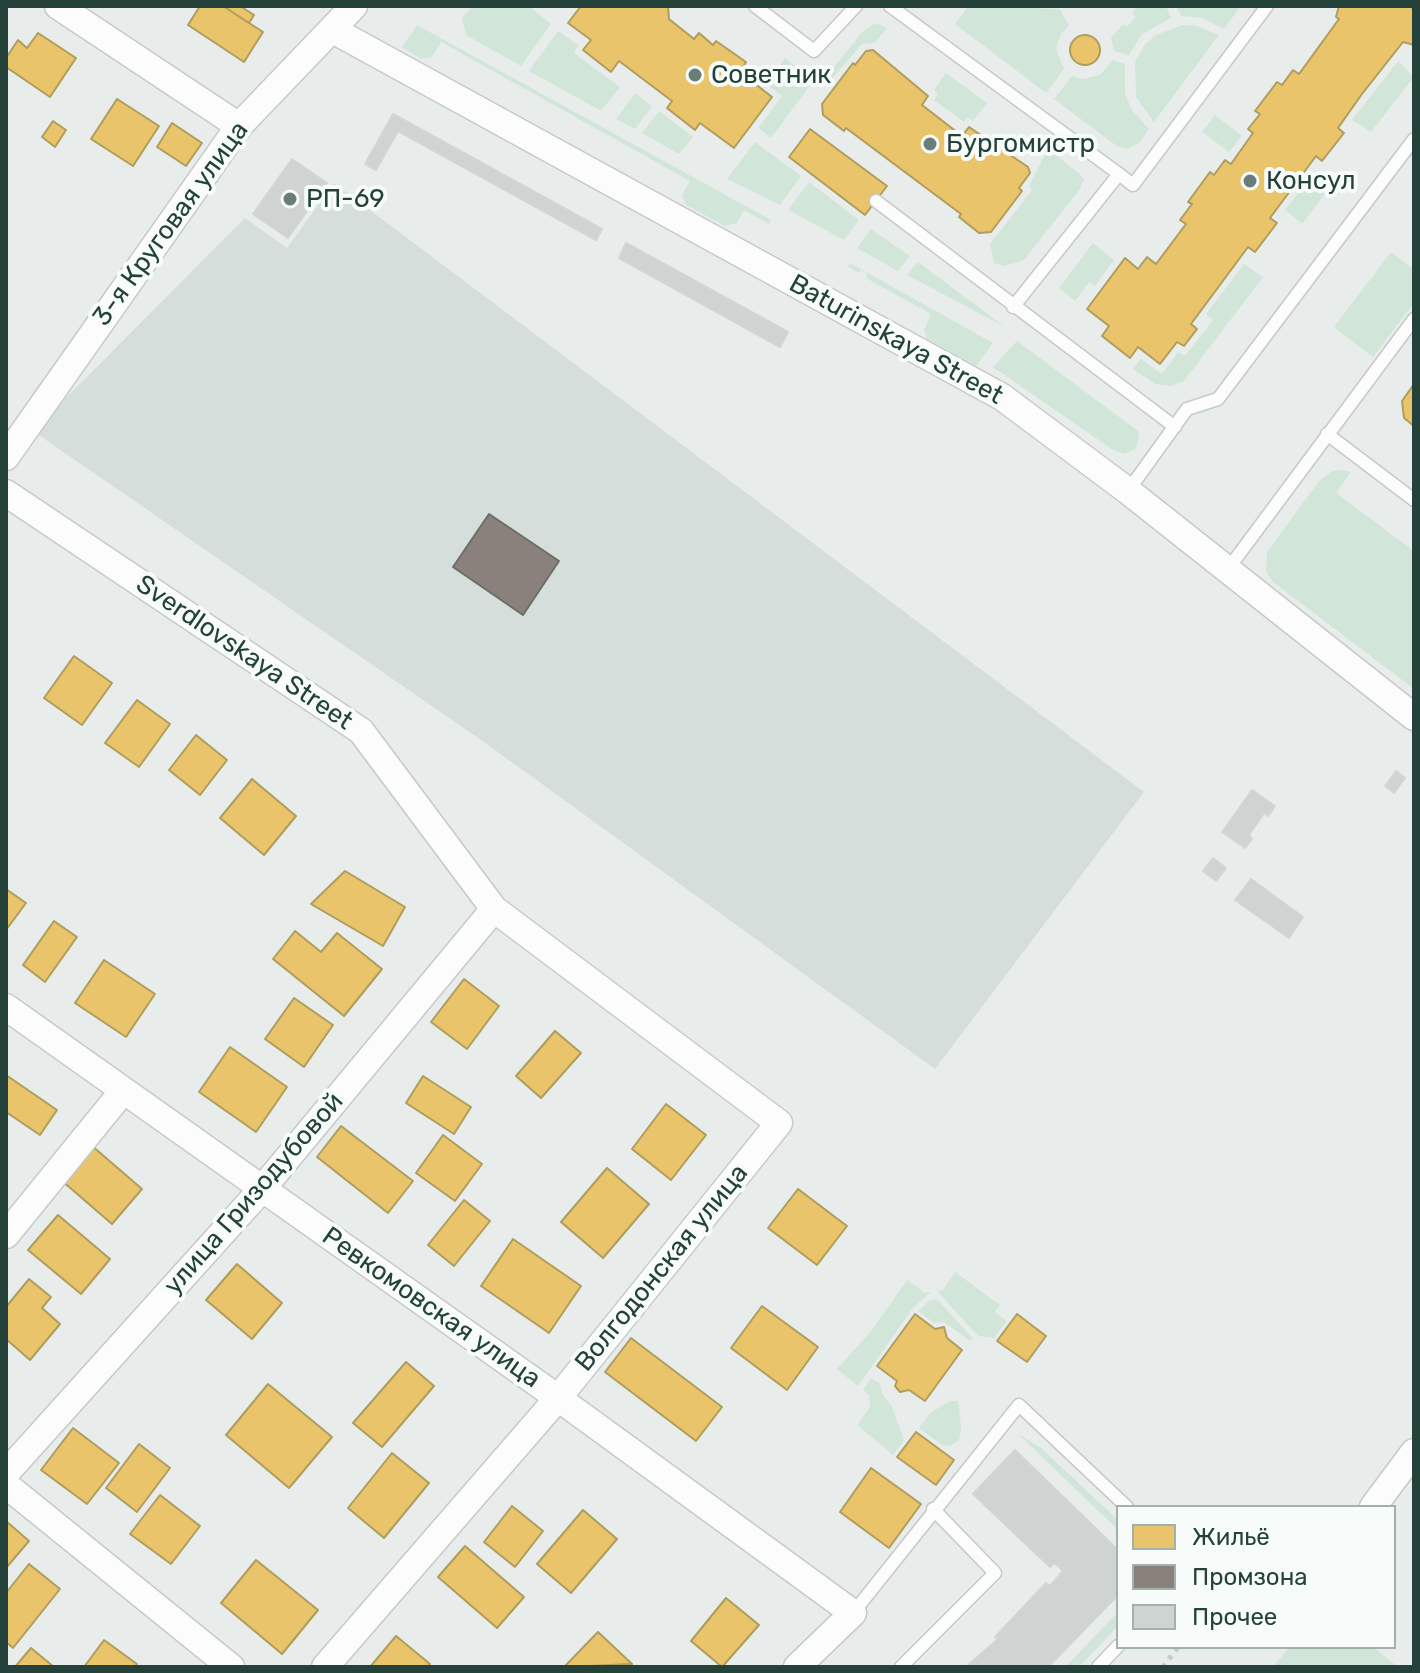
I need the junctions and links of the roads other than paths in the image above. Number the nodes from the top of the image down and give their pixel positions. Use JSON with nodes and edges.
{"nodes":[{"id":1,"x":58,"y":6,"type":"edge"},
{"id":2,"x":354,"y":6,"type":"edge"},
{"id":3,"x":755,"y":6,"type":"edge"},
{"id":4,"x":856,"y":6,"type":"edge"},
{"id":5,"x":890,"y":6,"type":"edge"},
{"id":6,"x":1267,"y":6,"type":"edge"},
{"id":7,"x":333,"y":30,"type":"junction"},
{"id":8,"x":239,"y":126,"type":"junction"},
{"id":9,"x":1414,"y":139,"type":"edge"},
{"id":10,"x":1119,"y":174,"type":"junction"},
{"id":11,"x":876,"y":201,"type":"dead end"},
{"id":12,"x":1013,"y":307,"type":"junction"},
{"id":13,"x":1414,"y":319,"type":"edge"},
{"id":14,"x":1175,"y":427,"type":"junction"},
{"id":15,"x":1327,"y":434,"type":"junction"},
{"id":16,"x":6,"y":457,"type":"edge"},
{"id":17,"x":1128,"y":491,"type":"junction"},
{"id":18,"x":6,"y":493,"type":"edge"},
{"id":19,"x":1414,"y":500,"type":"edge"},
{"id":20,"x":1228,"y":569,"type":"junction"},
{"id":21,"x":1414,"y":717,"type":"edge"},
{"id":22,"x":494,"y":909,"type":"junction"},
{"id":23,"x":6,"y":1007,"type":"edge"},
{"id":24,"x":123,"y":1091,"type":"junction"},
{"id":25,"x":779,"y":1123,"type":"joint"},
{"id":26,"x":262,"y":1189,"type":"junction"},
{"id":27,"x":6,"y":1235,"type":"edge"},
{"id":28,"x":558,"y":1398,"type":"junction"},
{"id":29,"x":1414,"y":1452,"type":"edge"},
{"id":30,"x":6,"y":1473,"type":"edge"},
{"id":31,"x":6,"y":1485,"type":"edge"},
{"id":32,"x":1125,"y":1505,"type":"edge"},
{"id":33,"x":1374,"y":1505,"type":"edge"},
{"id":34,"x":933,"y":1509,"type":"junction"},
{"id":35,"x":853,"y":1613,"type":"junction"},
{"id":36,"x":1116,"y":1648,"type":"edge"},
{"id":37,"x":231,"y":1667,"type":"edge"},
{"id":38,"x":325,"y":1667,"type":"edge"},
{"id":39,"x":797,"y":1667,"type":"edge"},
{"id":40,"x":901,"y":1667,"type":"edge"},
{"id":41,"x":1098,"y":1667,"type":"edge"}],
"edges":[{"from":1,"to":8,"type":"street"},
{"from":2,"to":7,"type":"street","name":"3-я Круговая улица"},
{"from":3,"to":4,"type":"lane"},
{"from":5,"to":10,"type":"lane"},
{"from":6,"to":10,"type":"lane"},
{"from":7,"to":8,"type":"street","name":"3-я Круговая улица"},
{"from":7,"to":17,"type":"street","name":"Baturinskaya Street"},
{"from":8,"to":16,"type":"street","name":"3-я Круговая улица"},
{"from":9,"to":14,"type":"lane"},
{"from":10,"to":12,"type":"lane"},
{"from":11,"to":12,"type":"lane"},
{"from":12,"to":14,"type":"lane"},
{"from":13,"to":15,"type":"lane"},
{"from":14,"to":17,"type":"lane"},
{"from":15,"to":19,"type":"lane"},
{"from":15,"to":20,"type":"lane"},
{"from":17,"to":20,"type":"street","name":"Baturinskaya Street"},
{"from":18,"to":22,"type":"street","name":"Sverdlovskaya Street"},
{"from":20,"to":21,"type":"street","name":"Baturinskaya Street"},
{"from":22,"to":25,"type":"street","name":"Sverdlovskaya Street"},
{"from":22,"to":26,"type":"street","name":"улица Гризодубовой"},
{"from":23,"to":24,"type":"street","name":"Ревкомовская улица"},
{"from":24,"to":26,"type":"street","name":"Ревкомовская улица"},
{"from":24,"to":27,"type":"street"},
{"from":25,"to":28,"type":"street","name":"Волгодонская улица"},
{"from":26,"to":28,"type":"street","name":"Ревкомовская улица"},
{"from":26,"to":30,"type":"street","name":"улица Гризодубовой"},
{"from":28,"to":35,"type":"street","name":"Ревкомовская улица"},
{"from":28,"to":38,"type":"street","name":"Волгодонская улица"},
{"from":29,"to":33,"type":"street"},
{"from":31,"to":37,"type":"street"},
{"from":32,"to":34,"type":"lane"},
{"from":34,"to":35,"type":"lane"},
{"from":34,"to":40,"type":"lane"},
{"from":35,"to":39,"type":"street"},
{"from":36,"to":41,"type":"lane"}]}
